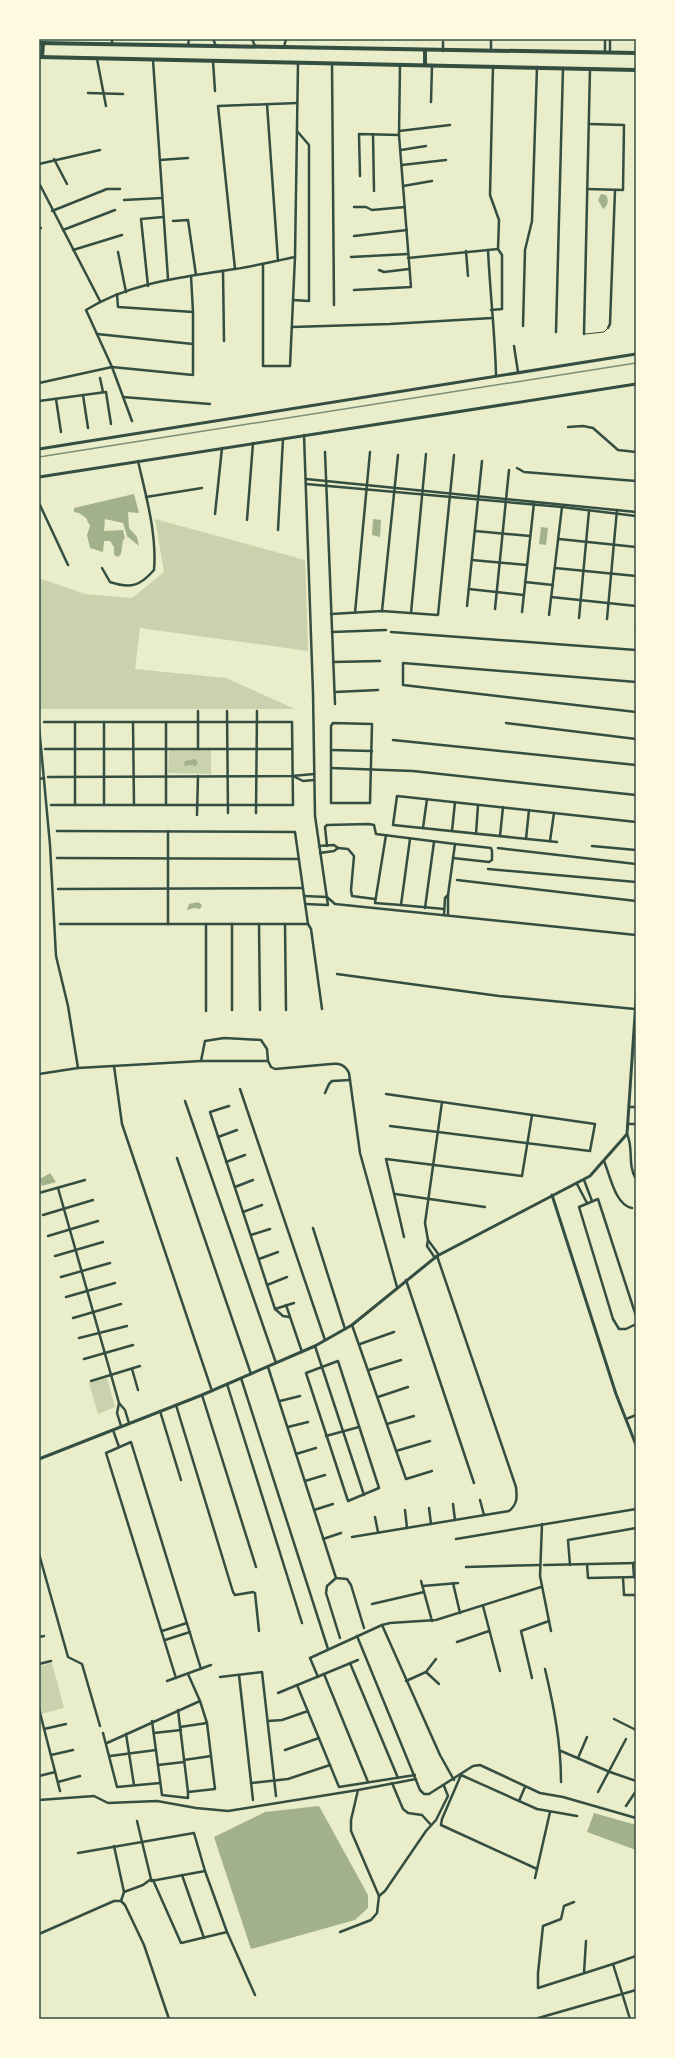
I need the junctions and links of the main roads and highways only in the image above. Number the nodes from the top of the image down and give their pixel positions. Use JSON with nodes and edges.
{"nodes":[{"id":1,"x":80,"y":41,"type":"edge"},
{"id":2,"x":112,"y":41,"type":"edge"},
{"id":3,"x":41,"y":43,"type":"edge"},
{"id":4,"x":425,"y":50,"type":"junction"},
{"id":5,"x":636,"y":53,"type":"edge"},
{"id":6,"x":40,"y":57,"type":"edge"},
{"id":7,"x":425,"y":65,"type":"junction"},
{"id":8,"x":636,"y":70,"type":"edge"}],
"edges":[{"from":1,"to":2,"type":"highway"},
{"from":1,"to":3,"type":"highway"},
{"from":2,"to":4,"type":"highway"},
{"from":3,"to":6,"type":"highway"},
{"from":4,"to":5,"type":"highway"},
{"from":4,"to":7,"type":"highway"},
{"from":6,"to":7,"type":"highway"},
{"from":7,"to":8,"type":"highway"}]}
